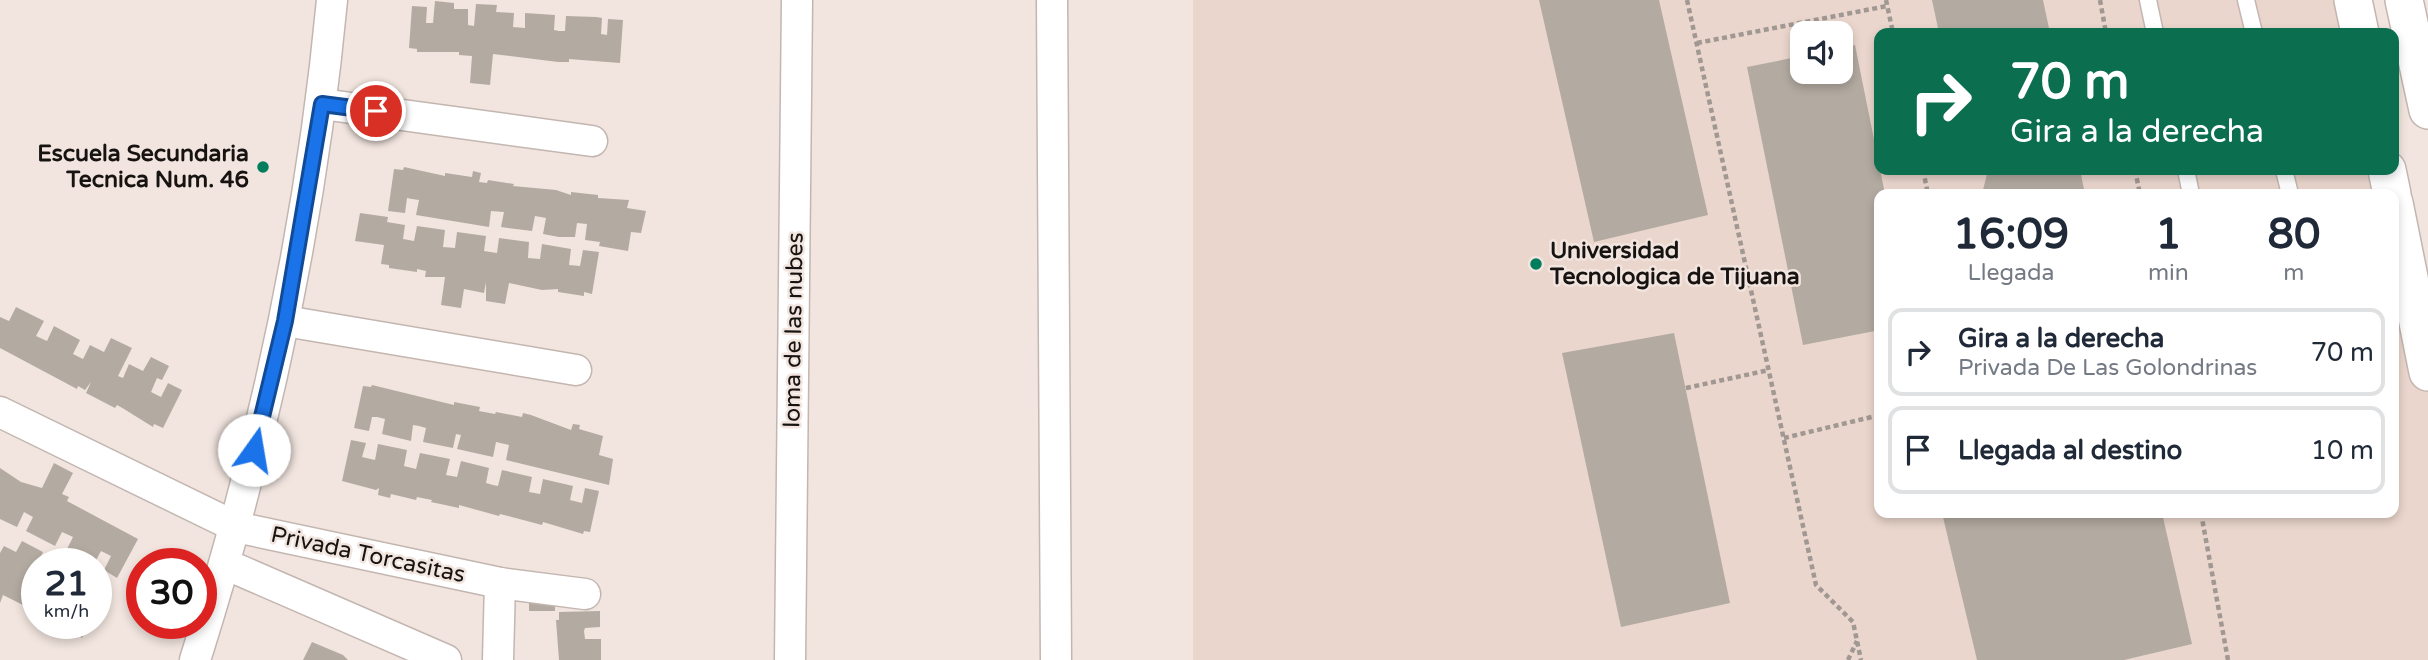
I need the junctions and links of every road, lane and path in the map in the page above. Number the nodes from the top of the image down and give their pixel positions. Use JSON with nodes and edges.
{"nodes":[{"id":1,"x":332,"y":0,"type":"edge"},
{"id":2,"x":797,"y":0,"type":"edge"},
{"id":3,"x":1052,"y":0,"type":"edge"},
{"id":4,"x":1687,"y":0,"type":"edge"},
{"id":5,"x":2099,"y":0,"type":"edge"},
{"id":6,"x":2148,"y":0,"type":"edge"},
{"id":7,"x":2246,"y":0,"type":"edge"},
{"id":8,"x":2353,"y":0,"type":"edge"},
{"id":9,"x":2404,"y":0,"type":"edge"},
{"id":10,"x":1887,"y":3,"type":"edge"},
{"id":11,"x":1892,"y":28,"type":"edge"},
{"id":12,"x":2105,"y":28,"type":"edge"},
{"id":13,"x":2154,"y":28,"type":"edge"},
{"id":14,"x":2253,"y":28,"type":"edge"},
{"id":15,"x":2359,"y":28,"type":"edge"},
{"id":16,"x":1697,"y":43,"type":"junction"},
{"id":17,"x":322,"y":104,"type":"junction"},
{"id":18,"x":2428,"y":110,"type":"edge"},
{"id":19,"x":592,"y":141,"type":"dead end"},
{"id":20,"x":2399,"y":228,"type":"edge"},
{"id":21,"x":285,"y":321,"type":"junction"},
{"id":22,"x":576,"y":370,"type":"dead end"},
{"id":23,"x":1769,"y":370,"type":"junction"},
{"id":24,"x":2428,"y":372,"type":"edge"},
{"id":25,"x":1686,"y":388,"type":"dead end"},
{"id":26,"x":0,"y":412,"type":"edge"},
{"id":27,"x":1874,"y":416,"type":"edge"},
{"id":28,"x":1784,"y":439,"type":"junction"},
{"id":29,"x":2202,"y":518,"type":"edge"},
{"id":30,"x":236,"y":527,"type":"junction"},
{"id":31,"x":225,"y":564,"type":"junction"},
{"id":32,"x":500,"y":583,"type":"junction"},
{"id":33,"x":585,"y":594,"type":"dead end"},
{"id":34,"x":1857,"y":640,"type":"junction"},
{"id":35,"x":195,"y":660,"type":"edge"},
{"id":36,"x":446,"y":660,"type":"edge"},
{"id":37,"x":498,"y":660,"type":"edge"},
{"id":38,"x":790,"y":660,"type":"edge"},
{"id":39,"x":1056,"y":660,"type":"edge"},
{"id":40,"x":1848,"y":660,"type":"edge"},
{"id":41,"x":1861,"y":660,"type":"edge"},
{"id":42,"x":2228,"y":660,"type":"edge"}],
"edges":[{"from":1,"to":17,"type":"street"},
{"from":2,"to":38,"type":"street","name":"loma de las nubes"},
{"from":3,"to":39,"type":"street"},
{"from":4,"to":16,"type":"path"},
{"from":5,"to":12,"type":"path"},
{"from":6,"to":13,"type":"lane"},
{"from":7,"to":14,"type":"lane"},
{"from":8,"to":15,"type":"street"},
{"from":9,"to":18,"type":"street"},
{"from":10,"to":11,"type":"path"},
{"from":10,"to":16,"type":"path"},
{"from":16,"to":23,"type":"path"},
{"from":17,"to":19,"type":"street"},
{"from":17,"to":21,"type":"street"},
{"from":20,"to":24,"type":"street"},
{"from":21,"to":22,"type":"street"},
{"from":21,"to":30,"type":"street"},
{"from":23,"to":25,"type":"path"},
{"from":23,"to":28,"type":"path"},
{"from":26,"to":30,"type":"street","name":"Privada Torcasitas"},
{"from":27,"to":28,"type":"path"},
{"from":28,"to":34,"type":"path"},
{"from":29,"to":42,"type":"path"},
{"from":30,"to":31,"type":"street"},
{"from":30,"to":32,"type":"street","name":"Privada Torcasitas"},
{"from":31,"to":35,"type":"street"},
{"from":31,"to":36,"type":"street","name":"Privada Torcasitas"},
{"from":32,"to":33,"type":"street","name":"Privada Torcasitas"},
{"from":32,"to":37,"type":"street"},
{"from":34,"to":40,"type":"path"},
{"from":34,"to":41,"type":"path"}]}
